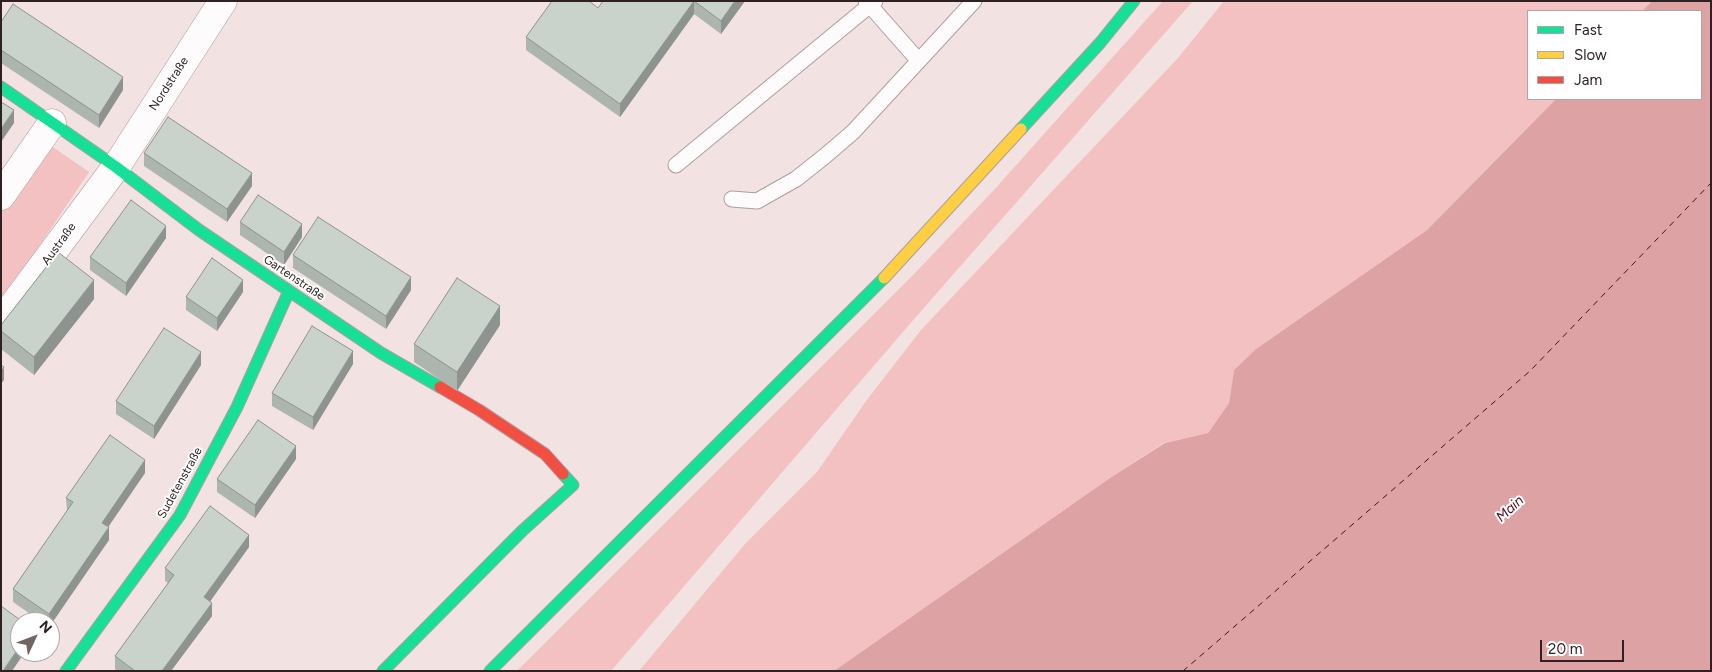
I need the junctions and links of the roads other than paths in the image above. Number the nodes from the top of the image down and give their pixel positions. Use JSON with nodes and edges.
{"nodes":[{"id":1,"x":223,"y":1,"type":"edge"},
{"id":2,"x":974,"y":1,"type":"edge"},
{"id":3,"x":1134,"y":1,"type":"edge"},
{"id":4,"x":871,"y":3,"type":"edge"},
{"id":5,"x":918,"y":60,"type":"junction"},
{"id":6,"x":1,"y":87,"type":"edge"},
{"id":7,"x":52,"y":123,"type":"junction"},
{"id":8,"x":676,"y":165,"type":"dead end"},
{"id":9,"x":116,"y":167,"type":"junction"},
{"id":10,"x":1,"y":196,"type":"edge"},
{"id":11,"x":732,"y":199,"type":"dead end"},
{"id":12,"x":289,"y":292,"type":"junction"},
{"id":13,"x":1,"y":322,"type":"edge"},
{"id":14,"x":66,"y":671,"type":"edge"},
{"id":15,"x":383,"y":671,"type":"edge"},
{"id":16,"x":490,"y":671,"type":"edge"}],
"edges":[{"from":1,"to":9,"type":"street","name":"Nordstraße"},
{"from":2,"to":5,"type":"lane"},
{"from":3,"to":16,"type":"street"},
{"from":4,"to":5,"type":"lane"},
{"from":4,"to":8,"type":"lane"},
{"from":5,"to":11,"type":"lane"},
{"from":6,"to":7,"type":"street","name":"Gartenstraße"},
{"from":7,"to":9,"type":"street","name":"Gartenstraße"},
{"from":7,"to":10,"type":"street"},
{"from":9,"to":12,"type":"street","name":"Gartenstraße"},
{"from":9,"to":13,"type":"street","name":"Austraße"},
{"from":12,"to":14,"type":"street","name":"Sudetenstraße"},
{"from":12,"to":15,"type":"street","name":"Gartenstraße"}]}
